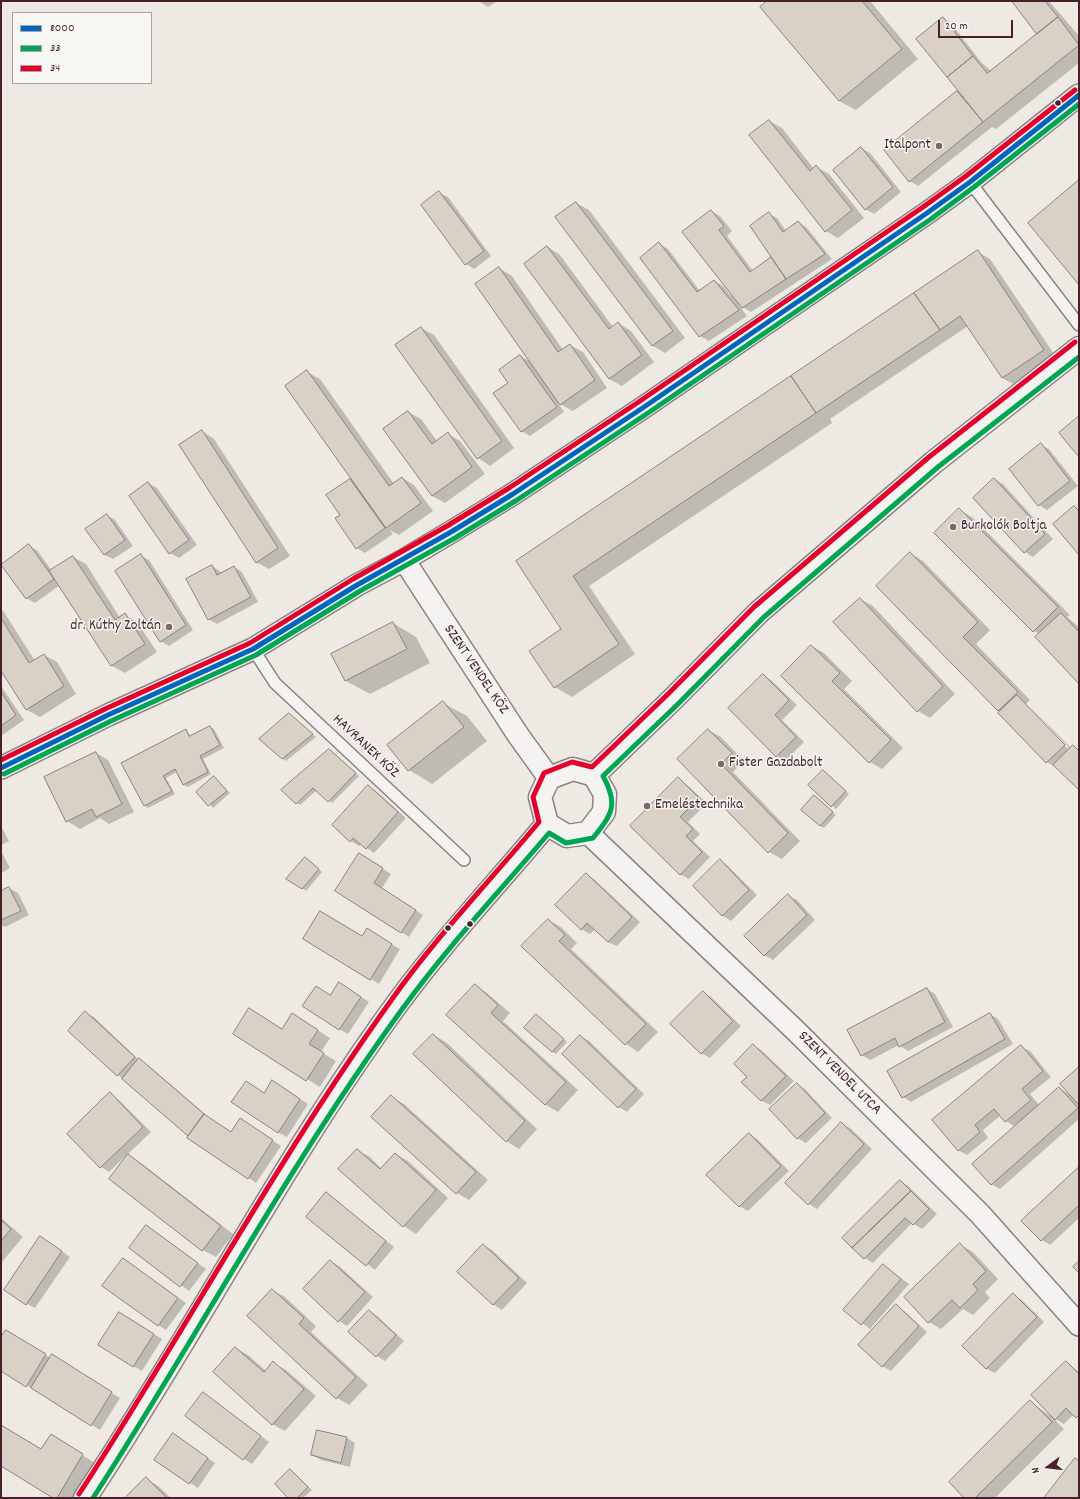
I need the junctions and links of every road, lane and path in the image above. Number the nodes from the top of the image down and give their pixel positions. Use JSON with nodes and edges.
{"nodes":[{"id":1,"x":1079,"y":95,"type":"edge"},
{"id":2,"x":970,"y":182,"type":"junction"},
{"id":3,"x":1079,"y":325,"type":"edge"},
{"id":4,"x":1079,"y":348,"type":"edge"},
{"id":5,"x":404,"y":560,"type":"junction"},
{"id":6,"x":253,"y":649,"type":"junction"},
{"id":7,"x":1,"y":768,"type":"edge"},
{"id":8,"x":594,"y":775,"type":"junction"},
{"id":9,"x":549,"y":778,"type":"junction"},
{"id":10,"x":547,"y":824,"type":"junction"},
{"id":11,"x":588,"y":833,"type":"junction"},
{"id":12,"x":464,"y":860,"type":"dead end"},
{"id":13,"x":1079,"y":1325,"type":"edge"},
{"id":14,"x":85,"y":1498,"type":"edge"}],
"edges":[{"from":1,"to":2,"type":"street"},
{"from":2,"to":3,"type":"lane"},
{"from":2,"to":5,"type":"street"},
{"from":4,"to":8,"type":"main road"},
{"from":5,"to":6,"type":"street"},
{"from":5,"to":9,"type":"street","name":"SZENT VENDEL KÖZ"},
{"from":6,"to":7,"type":"street"},
{"from":6,"to":12,"type":"lane","name":"HAVRANEK KÖZ"},
{"from":8,"to":9,"type":"main road"},
{"from":8,"to":11,"type":"main road"},
{"from":9,"to":10,"type":"main road"},
{"from":10,"to":11,"type":"main road"},
{"from":10,"to":14,"type":"main road"},
{"from":11,"to":13,"type":"street","name":"SZENT VENDEL UTCA"}]}
